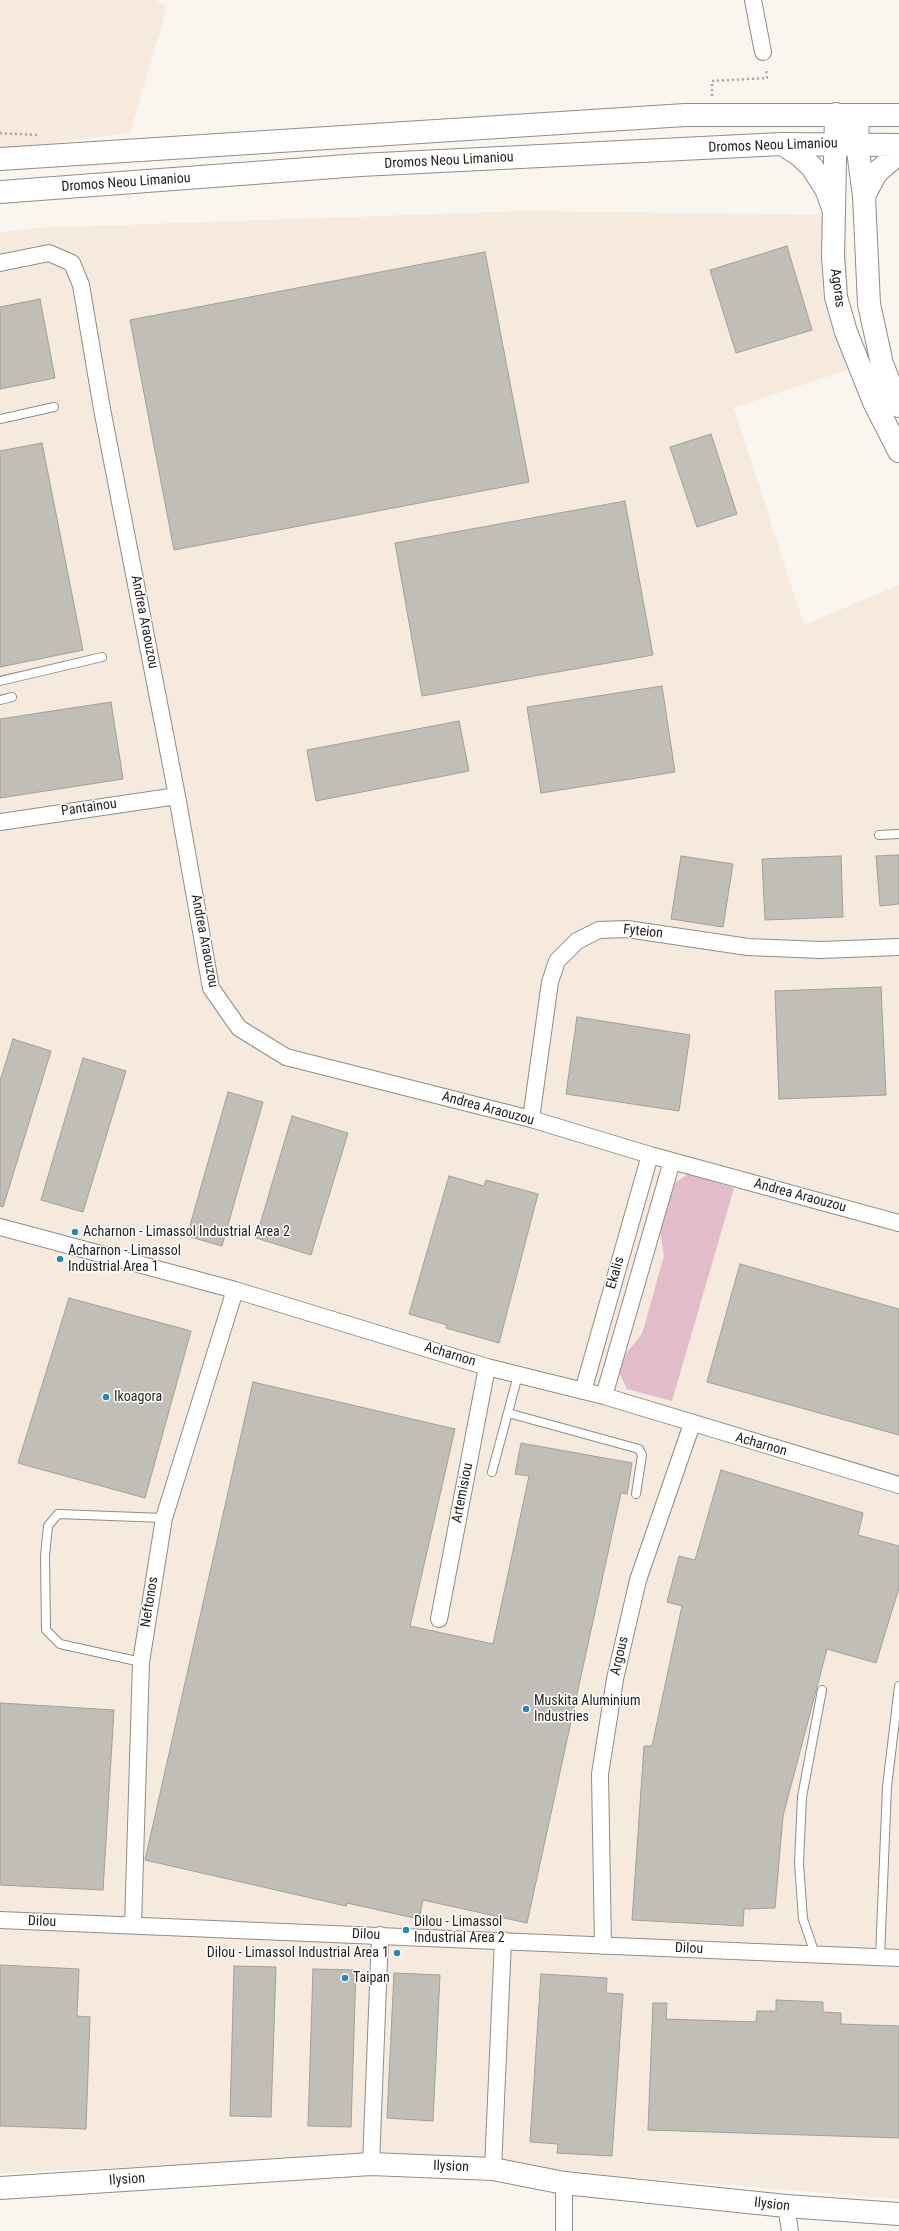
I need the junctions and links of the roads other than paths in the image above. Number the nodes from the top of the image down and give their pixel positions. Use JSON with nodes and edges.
{"nodes":[{"id":1,"x":753,"y":0,"type":"edge"},
{"id":2,"x":763,"y":52,"type":"road end"},
{"id":3,"x":836,"y":114,"type":"junction"},
{"id":4,"x":858,"y":115,"type":"junction"},
{"id":5,"x":899,"y":115,"type":"edge"},
{"id":6,"x":846,"y":143,"type":"junction"},
{"id":7,"x":782,"y":144,"type":"junction"},
{"id":8,"x":899,"y":145,"type":"edge"},
{"id":9,"x":899,"y":153,"type":"edge"},
{"id":10,"x":0,"y":160,"type":"edge"},
{"id":11,"x":0,"y":192,"type":"edge"},
{"id":12,"x":864,"y":196,"type":"junction"},
{"id":13,"x":834,"y":210,"type":"junction"},
{"id":14,"x":0,"y":263,"type":"edge"},
{"id":15,"x":899,"y":406,"type":"edge"},
{"id":16,"x":54,"y":407,"type":"dead end"},
{"id":17,"x":0,"y":419,"type":"edge"},
{"id":18,"x":899,"y":451,"type":"edge"},
{"id":19,"x":102,"y":657,"type":"dead end"},
{"id":20,"x":0,"y":681,"type":"edge"},
{"id":21,"x":12,"y":698,"type":"dead end"},
{"id":22,"x":0,"y":700,"type":"edge"},
{"id":23,"x":177,"y":796,"type":"junction"},
{"id":24,"x":0,"y":822,"type":"edge"},
{"id":25,"x":899,"y":834,"type":"edge"},
{"id":26,"x":879,"y":835,"type":"dead end"},
{"id":27,"x":899,"y":947,"type":"edge"},
{"id":28,"x":531,"y":1119,"type":"junction"},
{"id":29,"x":650,"y":1155,"type":"junction"},
{"id":30,"x":672,"y":1160,"type":"junction"},
{"id":31,"x":899,"y":1223,"type":"edge"},
{"id":32,"x":0,"y":1227,"type":"edge"},
{"id":33,"x":235,"y":1290,"type":"junction"},
{"id":34,"x":487,"y":1366,"type":"junction"},
{"id":35,"x":518,"y":1374,"type":"junction"},
{"id":36,"x":583,"y":1391,"type":"junction"},
{"id":37,"x":604,"y":1396,"type":"junction"},
{"id":38,"x":508,"y":1413,"type":"junction"},
{"id":39,"x":692,"y":1424,"type":"junction"},
{"id":40,"x":492,"y":1472,"type":"dead end"},
{"id":41,"x":899,"y":1485,"type":"edge"},
{"id":42,"x":636,"y":1494,"type":"dead end"},
{"id":43,"x":164,"y":1518,"type":"junction"},
{"id":44,"x":439,"y":1619,"type":"dead end"},
{"id":45,"x":140,"y":1662,"type":"junction"},
{"id":46,"x":899,"y":1686,"type":"edge"},
{"id":47,"x":822,"y":1690,"type":"dead end"},
{"id":48,"x":0,"y":1920,"type":"edge"},
{"id":49,"x":133,"y":1925,"type":"junction"},
{"id":50,"x":380,"y":1935,"type":"junction"},
{"id":51,"x":503,"y":1940,"type":"junction"},
{"id":52,"x":603,"y":1946,"type":"junction"},
{"id":53,"x":815,"y":1954,"type":"junction"},
{"id":54,"x":880,"y":1957,"type":"junction"},
{"id":55,"x":899,"y":1958,"type":"edge"},
{"id":56,"x":371,"y":2164,"type":"junction"},
{"id":57,"x":492,"y":2169,"type":"junction"},
{"id":58,"x":564,"y":2183,"type":"junction"},
{"id":59,"x":0,"y":2188,"type":"edge"},
{"id":60,"x":786,"y":2206,"type":"junction"},
{"id":61,"x":899,"y":2214,"type":"edge"},
{"id":62,"x":564,"y":2231,"type":"edge"},
{"id":63,"x":790,"y":2231,"type":"edge"}],
"edges":[{"from":1,"to":2,"type":"street"},
{"from":3,"to":4,"type":"main road"},
{"from":3,"to":6,"type":"main road","name":"Agoras"},
{"from":3,"to":10,"type":"main road"},
{"from":4,"to":5,"type":"main road"},
{"from":4,"to":6,"type":"main road","name":"Agoras"},
{"from":6,"to":7,"type":"main road","name":"Dromos Neou Limaniou"},
{"from":6,"to":8,"type":"main road","name":"Dromos Neou Limaniou"},
{"from":6,"to":12,"type":"main road","name":"Agoras"},
{"from":6,"to":13,"type":"main road","name":"Agoras"},
{"from":7,"to":11,"type":"main road","name":"Dromos Neou Limaniou"},
{"from":7,"to":13,"type":"main road"},
{"from":9,"to":12,"type":"main road"},
{"from":12,"to":15,"type":"main road","name":"Agoras"},
{"from":13,"to":18,"type":"main road","name":"Agoras"},
{"from":14,"to":23,"type":"street","name":"Andrea Araouzou"},
{"from":16,"to":17,"type":"lane"},
{"from":19,"to":20,"type":"lane"},
{"from":21,"to":22,"type":"lane"},
{"from":23,"to":24,"type":"street","name":"Pantainou"},
{"from":23,"to":28,"type":"street","name":"Andrea Araouzou"},
{"from":25,"to":26,"type":"lane"},
{"from":27,"to":28,"type":"street","name":"Fyteion"},
{"from":28,"to":29,"type":"street","name":"Andrea Araouzou"},
{"from":29,"to":30,"type":"street","name":"Andrea Araouzou"},
{"from":29,"to":36,"type":"street","name":"Ekalis"},
{"from":30,"to":31,"type":"street","name":"Andrea Araouzou"},
{"from":30,"to":37,"type":"street"},
{"from":32,"to":33,"type":"street","name":"Acharnon"},
{"from":33,"to":34,"type":"street","name":"Acharnon"},
{"from":33,"to":43,"type":"street","name":"Neftonos"},
{"from":34,"to":35,"type":"street","name":"Acharnon"},
{"from":34,"to":44,"type":"street","name":"Artemisiou"},
{"from":35,"to":36,"type":"street","name":"Acharnon"},
{"from":35,"to":38,"type":"lane"},
{"from":36,"to":37,"type":"street","name":"Acharnon"},
{"from":37,"to":39,"type":"street","name":"Acharnon"},
{"from":38,"to":40,"type":"lane"},
{"from":38,"to":42,"type":"lane"},
{"from":39,"to":41,"type":"street","name":"Acharnon"},
{"from":39,"to":52,"type":"street","name":"Argous"},
{"from":43,"to":45,"type":"street","name":"Neftonos"},
{"from":43,"to":45,"type":"lane"},
{"from":45,"to":49,"type":"street","name":"Neftonos"},
{"from":46,"to":54,"type":"lane"},
{"from":47,"to":53,"type":"lane"},
{"from":48,"to":49,"type":"street","name":"Dilou"},
{"from":49,"to":50,"type":"street","name":"Dilou"},
{"from":50,"to":51,"type":"street","name":"Dilou"},
{"from":50,"to":56,"type":"street"},
{"from":51,"to":52,"type":"street","name":"Dilou"},
{"from":51,"to":57,"type":"street"},
{"from":52,"to":53,"type":"street","name":"Dilou"},
{"from":53,"to":54,"type":"street","name":"Dilou"},
{"from":54,"to":55,"type":"street","name":"Dilou"},
{"from":56,"to":57,"type":"main road","name":"Ilysion"},
{"from":56,"to":59,"type":"main road","name":"Ilysion"},
{"from":57,"to":58,"type":"main road","name":"Ilysion"},
{"from":58,"to":60,"type":"main road","name":"Ilysion"},
{"from":58,"to":62,"type":"street"},
{"from":60,"to":61,"type":"main road","name":"Ilysion"},
{"from":60,"to":63,"type":"street"}]}
